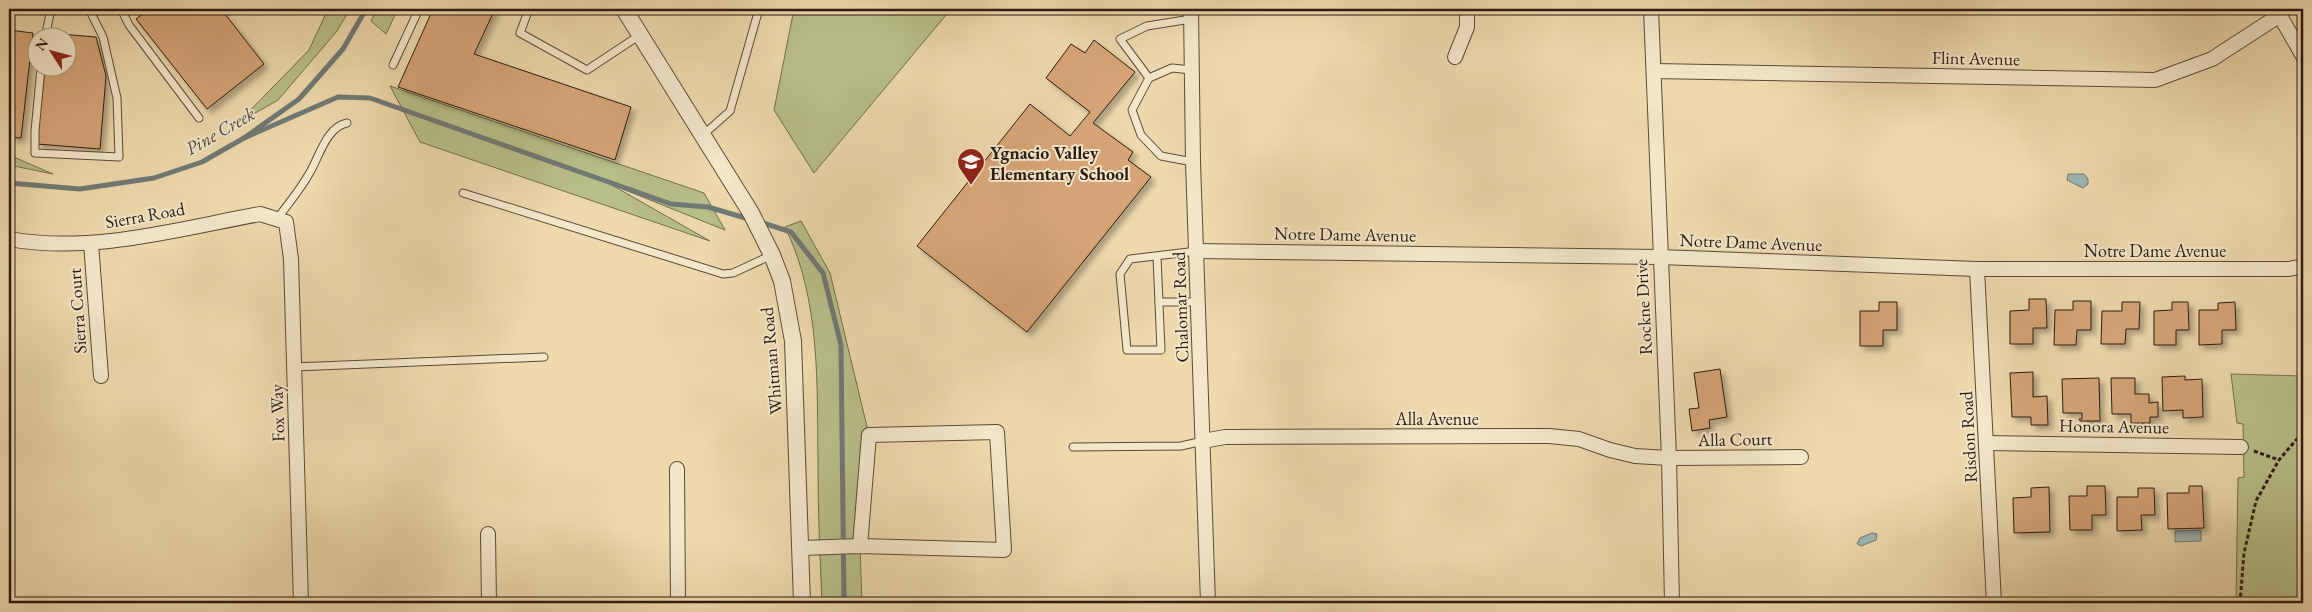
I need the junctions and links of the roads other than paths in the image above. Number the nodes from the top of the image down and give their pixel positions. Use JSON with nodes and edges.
{"nodes":[{"id":1,"x":51,"y":9,"type":"edge"},
{"id":2,"x":89,"y":9,"type":"edge"},
{"id":3,"x":121,"y":9,"type":"edge"},
{"id":4,"x":419,"y":9,"type":"edge"},
{"id":5,"x":529,"y":9,"type":"edge"},
{"id":6,"x":625,"y":9,"type":"edge"},
{"id":7,"x":746,"y":9,"type":"edge"},
{"id":8,"x":1467,"y":9,"type":"edge"},
{"id":9,"x":1651,"y":9,"type":"edge"},
{"id":10,"x":759,"y":10,"type":"edge"},
{"id":11,"x":2278,"y":12,"type":"edge"},
{"id":12,"x":1191,"y":14,"type":"edge"},
{"id":13,"x":47,"y":28,"type":"edge"},
{"id":14,"x":640,"y":35,"type":"junction"},
{"id":15,"x":2303,"y":56,"type":"edge"},
{"id":16,"x":1455,"y":57,"type":"dead end"},
{"id":17,"x":393,"y":65,"type":"dead end"},
{"id":18,"x":1192,"y":70,"type":"junction"},
{"id":19,"x":1654,"y":71,"type":"junction"},
{"id":20,"x":40,"y":78,"type":"edge"},
{"id":21,"x":1149,"y":78,"type":"junction"},
{"id":22,"x":199,"y":118,"type":"dead end"},
{"id":23,"x":348,"y":123,"type":"dead end"},
{"id":24,"x":702,"y":135,"type":"junction"},
{"id":25,"x":1193,"y":162,"type":"junction"},
{"id":26,"x":463,"y":193,"type":"dead end"},
{"id":27,"x":282,"y":221,"type":"junction"},
{"id":28,"x":9,"y":239,"type":"edge"},
{"id":29,"x":91,"y":243,"type":"junction"},
{"id":30,"x":1196,"y":251,"type":"junction"},
{"id":31,"x":772,"y":255,"type":"junction"},
{"id":32,"x":1157,"y":257,"type":"junction"},
{"id":33,"x":1660,"y":257,"type":"junction"},
{"id":34,"x":2303,"y":266,"type":"edge"},
{"id":35,"x":1977,"y":269,"type":"junction"},
{"id":36,"x":1159,"y":302,"type":"junction"},
{"id":37,"x":1198,"y":302,"type":"junction"},
{"id":38,"x":544,"y":357,"type":"dead end"},
{"id":39,"x":294,"y":367,"type":"junction"},
{"id":40,"x":101,"y":376,"type":"dead end"},
{"id":41,"x":1203,"y":441,"type":"junction"},
{"id":42,"x":1987,"y":443,"type":"junction"},
{"id":43,"x":2241,"y":447,"type":"road end"},
{"id":44,"x":1073,"y":448,"type":"dead end"},
{"id":45,"x":1801,"y":457,"type":"dead end"},
{"id":46,"x":1669,"y":458,"type":"junction"},
{"id":47,"x":677,"y":469,"type":"dead end"},
{"id":48,"x":488,"y":534,"type":"dead end"},
{"id":49,"x":860,"y":546,"type":"junction"},
{"id":50,"x":801,"y":548,"type":"junction"},
{"id":51,"x":301,"y":603,"type":"edge"},
{"id":52,"x":489,"y":603,"type":"edge"},
{"id":53,"x":678,"y":603,"type":"edge"},
{"id":54,"x":802,"y":603,"type":"edge"},
{"id":55,"x":1208,"y":603,"type":"edge"},
{"id":56,"x":1672,"y":603,"type":"edge"},
{"id":57,"x":1994,"y":603,"type":"edge"}],
"edges":[{"from":1,"to":13,"type":"lane"},
{"from":2,"to":20,"type":"lane"},
{"from":3,"to":22,"type":"lane"},
{"from":4,"to":17,"type":"lane"},
{"from":5,"to":14,"type":"lane"},
{"from":6,"to":14,"type":"street","name":"Whitman Road"},
{"from":7,"to":10,"type":"lane"},
{"from":8,"to":16,"type":"street"},
{"from":9,"to":19,"type":"street","name":"Rockne Drive"},
{"from":10,"to":24,"type":"lane"},
{"from":11,"to":15,"type":"street"},
{"from":11,"to":19,"type":"street","name":"Flint Avenue"},
{"from":12,"to":18,"type":"street","name":"Chalomar Road"},
{"from":12,"to":21,"type":"lane"},
{"from":14,"to":24,"type":"street","name":"Whitman Road"},
{"from":18,"to":21,"type":"lane"},
{"from":18,"to":25,"type":"street","name":"Chalomar Road"},
{"from":19,"to":33,"type":"street","name":"Rockne Drive"},
{"from":21,"to":25,"type":"lane"},
{"from":23,"to":27,"type":"lane"},
{"from":24,"to":31,"type":"street","name":"Whitman Road"},
{"from":25,"to":30,"type":"street","name":"Chalomar Road"},
{"from":26,"to":31,"type":"lane"},
{"from":27,"to":29,"type":"street","name":"Sierra Road"},
{"from":27,"to":39,"type":"street","name":"Fox Way"},
{"from":28,"to":29,"type":"street","name":"Sierra Road"},
{"from":29,"to":40,"type":"street","name":"Sierra Court"},
{"from":30,"to":32,"type":"lane"},
{"from":30,"to":33,"type":"street","name":"Notre Dame Avenue"},
{"from":30,"to":37,"type":"street","name":"Chalomar Road"},
{"from":31,"to":50,"type":"street","name":"Whitman Road"},
{"from":32,"to":36,"type":"lane"},
{"from":32,"to":36,"type":"lane"},
{"from":33,"to":35,"type":"street","name":"Notre Dame Avenue"},
{"from":33,"to":46,"type":"street","name":"Rockne Drive"},
{"from":34,"to":35,"type":"street","name":"Notre Dame Avenue"},
{"from":35,"to":42,"type":"street","name":"Risdon Road"},
{"from":36,"to":37,"type":"lane"},
{"from":37,"to":41,"type":"street","name":"Chalomar Road"},
{"from":38,"to":39,"type":"lane"},
{"from":39,"to":51,"type":"street","name":"Fox Way"},
{"from":41,"to":44,"type":"lane"},
{"from":41,"to":46,"type":"street","name":"Alla Avenue"},
{"from":41,"to":55,"type":"street","name":"Chalomar Road"},
{"from":42,"to":43,"type":"street","name":"Honora Avenue"},
{"from":42,"to":57,"type":"street","name":"Risdon Road"},
{"from":45,"to":46,"type":"street","name":"Alla Court"},
{"from":46,"to":56,"type":"street","name":"Rockne Drive"},
{"from":47,"to":53,"type":"street"},
{"from":48,"to":52,"type":"street"},
{"from":49,"to":49,"type":"street"},
{"from":49,"to":50,"type":"street"},
{"from":50,"to":54,"type":"street","name":"Whitman Road"}]}
